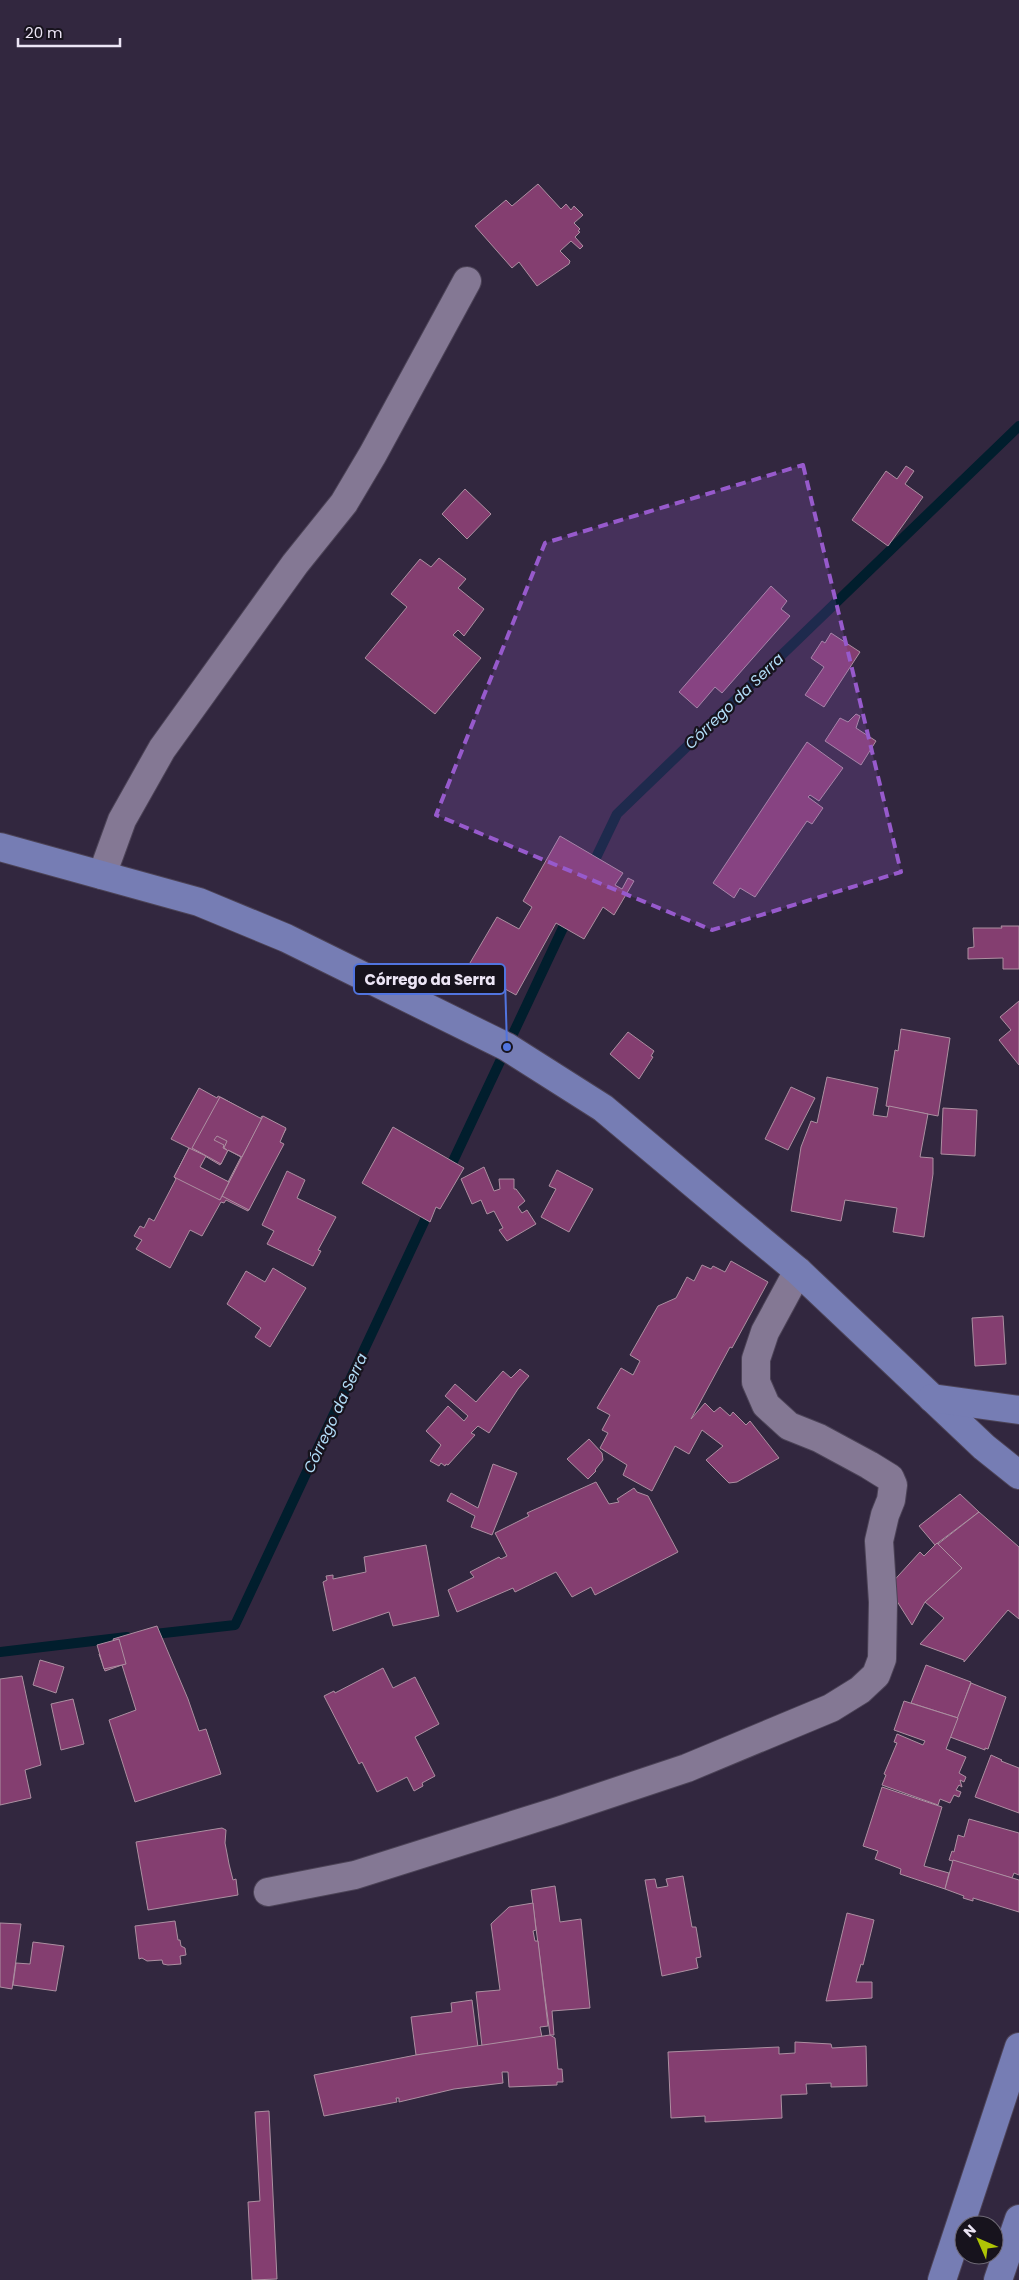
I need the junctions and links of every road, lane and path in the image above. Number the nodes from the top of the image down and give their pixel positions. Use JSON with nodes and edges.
{"nodes":[{"id":1,"x":467,"y":281,"type":"dead end"},
{"id":2,"x":0,"y":847,"type":"edge"},
{"id":3,"x":102,"y":875,"type":"junction"},
{"id":4,"x":798,"y":1271,"type":"junction"},
{"id":5,"x":932,"y":1398,"type":"junction"},
{"id":6,"x":1019,"y":1410,"type":"edge"},
{"id":7,"x":1019,"y":1475,"type":"edge"},
{"id":8,"x":268,"y":1892,"type":"dead end"},
{"id":9,"x":1019,"y":2047,"type":"edge"},
{"id":10,"x":1019,"y":2219,"type":"edge"},
{"id":11,"x":942,"y":2280,"type":"edge"},
{"id":12,"x":998,"y":2280,"type":"edge"}],
"edges":[{"from":1,"to":3,"type":"street"},
{"from":2,"to":3,"type":"main road"},
{"from":3,"to":4,"type":"main road"},
{"from":4,"to":5,"type":"main road"},
{"from":4,"to":8,"type":"street"},
{"from":5,"to":6,"type":"main road"},
{"from":5,"to":7,"type":"main road"},
{"from":9,"to":11,"type":"main road"},
{"from":10,"to":12,"type":"main road"}]}
